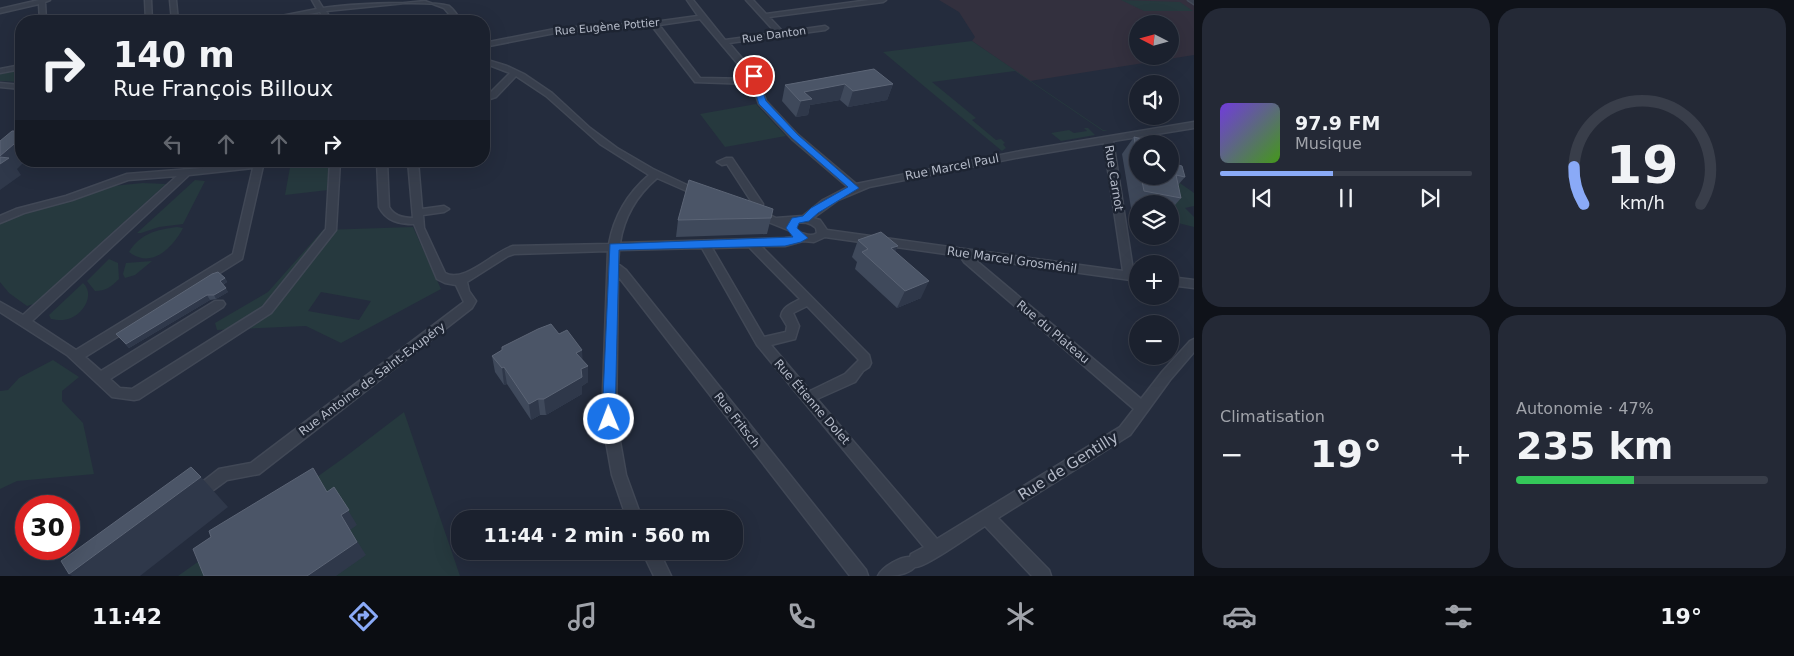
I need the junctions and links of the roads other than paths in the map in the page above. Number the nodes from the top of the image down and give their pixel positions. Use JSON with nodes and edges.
{"nodes":[{"id":1,"x":148,"y":0,"type":"edge"},
{"id":2,"x":173,"y":0,"type":"edge"},
{"id":3,"x":315,"y":0,"type":"edge"},
{"id":4,"x":425,"y":0,"type":"edge"},
{"id":5,"x":690,"y":0,"type":"edge"},
{"id":6,"x":749,"y":0,"type":"edge"},
{"id":7,"x":883,"y":0,"type":"edge"},
{"id":8,"x":1190,"y":0,"type":"edge"},
{"id":9,"x":44,"y":1,"type":"edge"},
{"id":10,"x":1194,"y":2,"type":"edge"},
{"id":11,"x":16,"y":4,"type":"edge"},
{"id":12,"x":321,"y":10,"type":"junction"},
{"id":13,"x":0,"y":11,"type":"edge"},
{"id":14,"x":43,"y":15,"type":"edge"},
{"id":15,"x":149,"y":15,"type":"edge"},
{"id":16,"x":174,"y":15,"type":"edge"},
{"id":17,"x":293,"y":15,"type":"edge"},
{"id":18,"x":325,"y":15,"type":"edge"},
{"id":19,"x":453,"y":15,"type":"edge"},
{"id":20,"x":764,"y":16,"type":"junction"},
{"id":21,"x":702,"y":17,"type":"junction"},
{"id":22,"x":654,"y":24,"type":"junction"},
{"id":23,"x":824,"y":28,"type":"dead end"},
{"id":24,"x":780,"y":34,"type":"junction"},
{"id":25,"x":724,"y":42,"type":"junction"},
{"id":26,"x":490,"y":44,"type":"edge"},
{"id":27,"x":490,"y":59,"type":"edge"},
{"id":28,"x":490,"y":63,"type":"edge"},
{"id":29,"x":494,"y":64,"type":"junction"},
{"id":30,"x":15,"y":68,"type":"edge"},
{"id":31,"x":0,"y":71,"type":"edge"},
{"id":32,"x":515,"y":72,"type":"junction"},
{"id":33,"x":756,"y":82,"type":"junction"},
{"id":34,"x":0,"y":85,"type":"edge"},
{"id":35,"x":15,"y":86,"type":"edge"},
{"id":36,"x":490,"y":96,"type":"edge"},
{"id":37,"x":1194,"y":125,"type":"edge"},
{"id":38,"x":1108,"y":139,"type":"junction"},
{"id":39,"x":722,"y":162,"type":"dead end"},
{"id":40,"x":245,"y":167,"type":"edge"},
{"id":41,"x":258,"y":167,"type":"edge"},
{"id":42,"x":335,"y":167,"type":"edge"},
{"id":43,"x":382,"y":167,"type":"edge"},
{"id":44,"x":414,"y":167,"type":"edge"},
{"id":45,"x":187,"y":172,"type":"junction"},
{"id":46,"x":656,"y":174,"type":"junction"},
{"id":47,"x":855,"y":188,"type":"junction"},
{"id":48,"x":710,"y":198,"type":"edge"},
{"id":49,"x":444,"y":209,"type":"dead end"},
{"id":50,"x":418,"y":217,"type":"junction"},
{"id":51,"x":0,"y":220,"type":"edge"},
{"id":52,"x":797,"y":222,"type":"junction"},
{"id":53,"x":823,"y":233,"type":"junction"},
{"id":54,"x":802,"y":238,"type":"junction"},
{"id":55,"x":752,"y":243,"type":"junction"},
{"id":56,"x":705,"y":244,"type":"junction"},
{"id":57,"x":614,"y":247,"type":"junction"},
{"id":58,"x":964,"y":253,"type":"junction"},
{"id":59,"x":613,"y":266,"type":"junction"},
{"id":60,"x":1129,"y":271,"type":"edge"},
{"id":61,"x":1129,"y":276,"type":"edge"},
{"id":62,"x":461,"y":281,"type":"junction"},
{"id":63,"x":1179,"y":282,"type":"edge"},
{"id":64,"x":1194,"y":284,"type":"edge"},
{"id":65,"x":809,"y":300,"type":"junction"},
{"id":66,"x":219,"y":304,"type":"dead end"},
{"id":67,"x":0,"y":306,"type":"edge"},
{"id":68,"x":24,"y":321,"type":"junction"},
{"id":69,"x":761,"y":342,"type":"junction"},
{"id":70,"x":1194,"y":344,"type":"edge"},
{"id":71,"x":76,"y":356,"type":"junction"},
{"id":72,"x":101,"y":378,"type":"junction"},
{"id":73,"x":809,"y":397,"type":"junction"},
{"id":74,"x":1144,"y":409,"type":"junction"},
{"id":75,"x":186,"y":502,"type":"edge"},
{"id":76,"x":632,"y":510,"type":"edge"},
{"id":77,"x":986,"y":517,"type":"junction"},
{"id":78,"x":936,"y":549,"type":"junction"},
{"id":79,"x":655,"y":560,"type":"edge"},
{"id":80,"x":663,"y":576,"type":"edge"},
{"id":81,"x":860,"y":576,"type":"edge"},
{"id":82,"x":888,"y":576,"type":"edge"},
{"id":83,"x":1043,"y":576,"type":"edge"}],
"edges":[{"from":1,"to":15,"type":"street"},
{"from":2,"to":16,"type":"street"},
{"from":3,"to":12,"type":"street"},
{"from":4,"to":12,"type":"street"},
{"from":4,"to":19,"type":"street"},
{"from":5,"to":21,"type":"street"},
{"from":6,"to":20,"type":"street"},
{"from":7,"to":20,"type":"street"},
{"from":8,"to":10,"type":"street"},
{"from":9,"to":11,"type":"street"},
{"from":9,"to":14,"type":"street"},
{"from":11,"to":13,"type":"street"},
{"from":12,"to":17,"type":"street"},
{"from":12,"to":18,"type":"street"},
{"from":20,"to":24,"type":"street"},
{"from":21,"to":22,"type":"street","name":"Rue Eugène Pottier"},
{"from":21,"to":25,"type":"street"},
{"from":22,"to":26,"type":"street","name":"Rue Eugène Pottier"},
{"from":22,"to":33,"type":"street"},
{"from":23,"to":24,"type":"street","name":"Rue Danton"},
{"from":24,"to":25,"type":"street","name":"Rue Danton"},
{"from":25,"to":33,"type":"street"},
{"from":27,"to":29,"type":"street"},
{"from":28,"to":29,"type":"street"},
{"from":29,"to":32,"type":"street"},
{"from":30,"to":31,"type":"street"},
{"from":32,"to":36,"type":"street"},
{"from":32,"to":46,"type":"street"},
{"from":33,"to":47,"type":"street"},
{"from":34,"to":35,"type":"street"},
{"from":37,"to":38,"type":"street","name":"Rue Marcel Paul"},
{"from":38,"to":47,"type":"street","name":"Rue Marcel Paul"},
{"from":38,"to":60,"type":"street","name":"Rue Carnot"},
{"from":39,"to":52,"type":"street"},
{"from":40,"to":45,"type":"street"},
{"from":41,"to":71,"type":"street"},
{"from":42,"to":72,"type":"street"},
{"from":43,"to":50,"type":"street"},
{"from":44,"to":50,"type":"street"},
{"from":45,"to":51,"type":"street"},
{"from":45,"to":68,"type":"street"},
{"from":46,"to":48,"type":"street"},
{"from":46,"to":57,"type":"street"},
{"from":47,"to":52,"type":"street","name":"Rue Marcel Paul"},
{"from":49,"to":50,"type":"street"},
{"from":50,"to":62,"type":"street"},
{"from":52,"to":53,"type":"street"},
{"from":52,"to":54,"type":"street"},
{"from":53,"to":54,"type":"street"},
{"from":53,"to":58,"type":"street","name":"Rue Marcel Grosménil"},
{"from":54,"to":55,"type":"street"},
{"from":55,"to":56,"type":"street"},
{"from":55,"to":65,"type":"street"},
{"from":56,"to":57,"type":"street"},
{"from":56,"to":69,"type":"street","name":"Rue Étienne Dolet"},
{"from":57,"to":59,"type":"street"},
{"from":57,"to":62,"type":"street"},
{"from":58,"to":61,"type":"street","name":"Rue Marcel Grosménil"},
{"from":58,"to":74,"type":"street","name":"Rue du Plateau"},
{"from":59,"to":76,"type":"street"},
{"from":59,"to":81,"type":"street","name":"Rue Fritsch"},
{"from":62,"to":75,"type":"street","name":"Rue Antoine de Saint-Exupéry"},
{"from":63,"to":64,"type":"street"},
{"from":65,"to":69,"type":"street"},
{"from":65,"to":73,"type":"street"},
{"from":66,"to":72,"type":"street"},
{"from":67,"to":68,"type":"street"},
{"from":68,"to":71,"type":"street"},
{"from":69,"to":73,"type":"street","name":"Rue Étienne Dolet"},
{"from":70,"to":74,"type":"street","name":"Rue de Gentilly"},
{"from":71,"to":72,"type":"street"},
{"from":73,"to":78,"type":"street","name":"Rue Étienne Dolet"},
{"from":74,"to":77,"type":"street","name":"Rue de Gentilly"},
{"from":77,"to":78,"type":"street","name":"Rue de Gentilly"},
{"from":77,"to":83,"type":"street"},
{"from":78,"to":82,"type":"street","name":"Rue de Gentilly"},
{"from":79,"to":80,"type":"street"}]}
